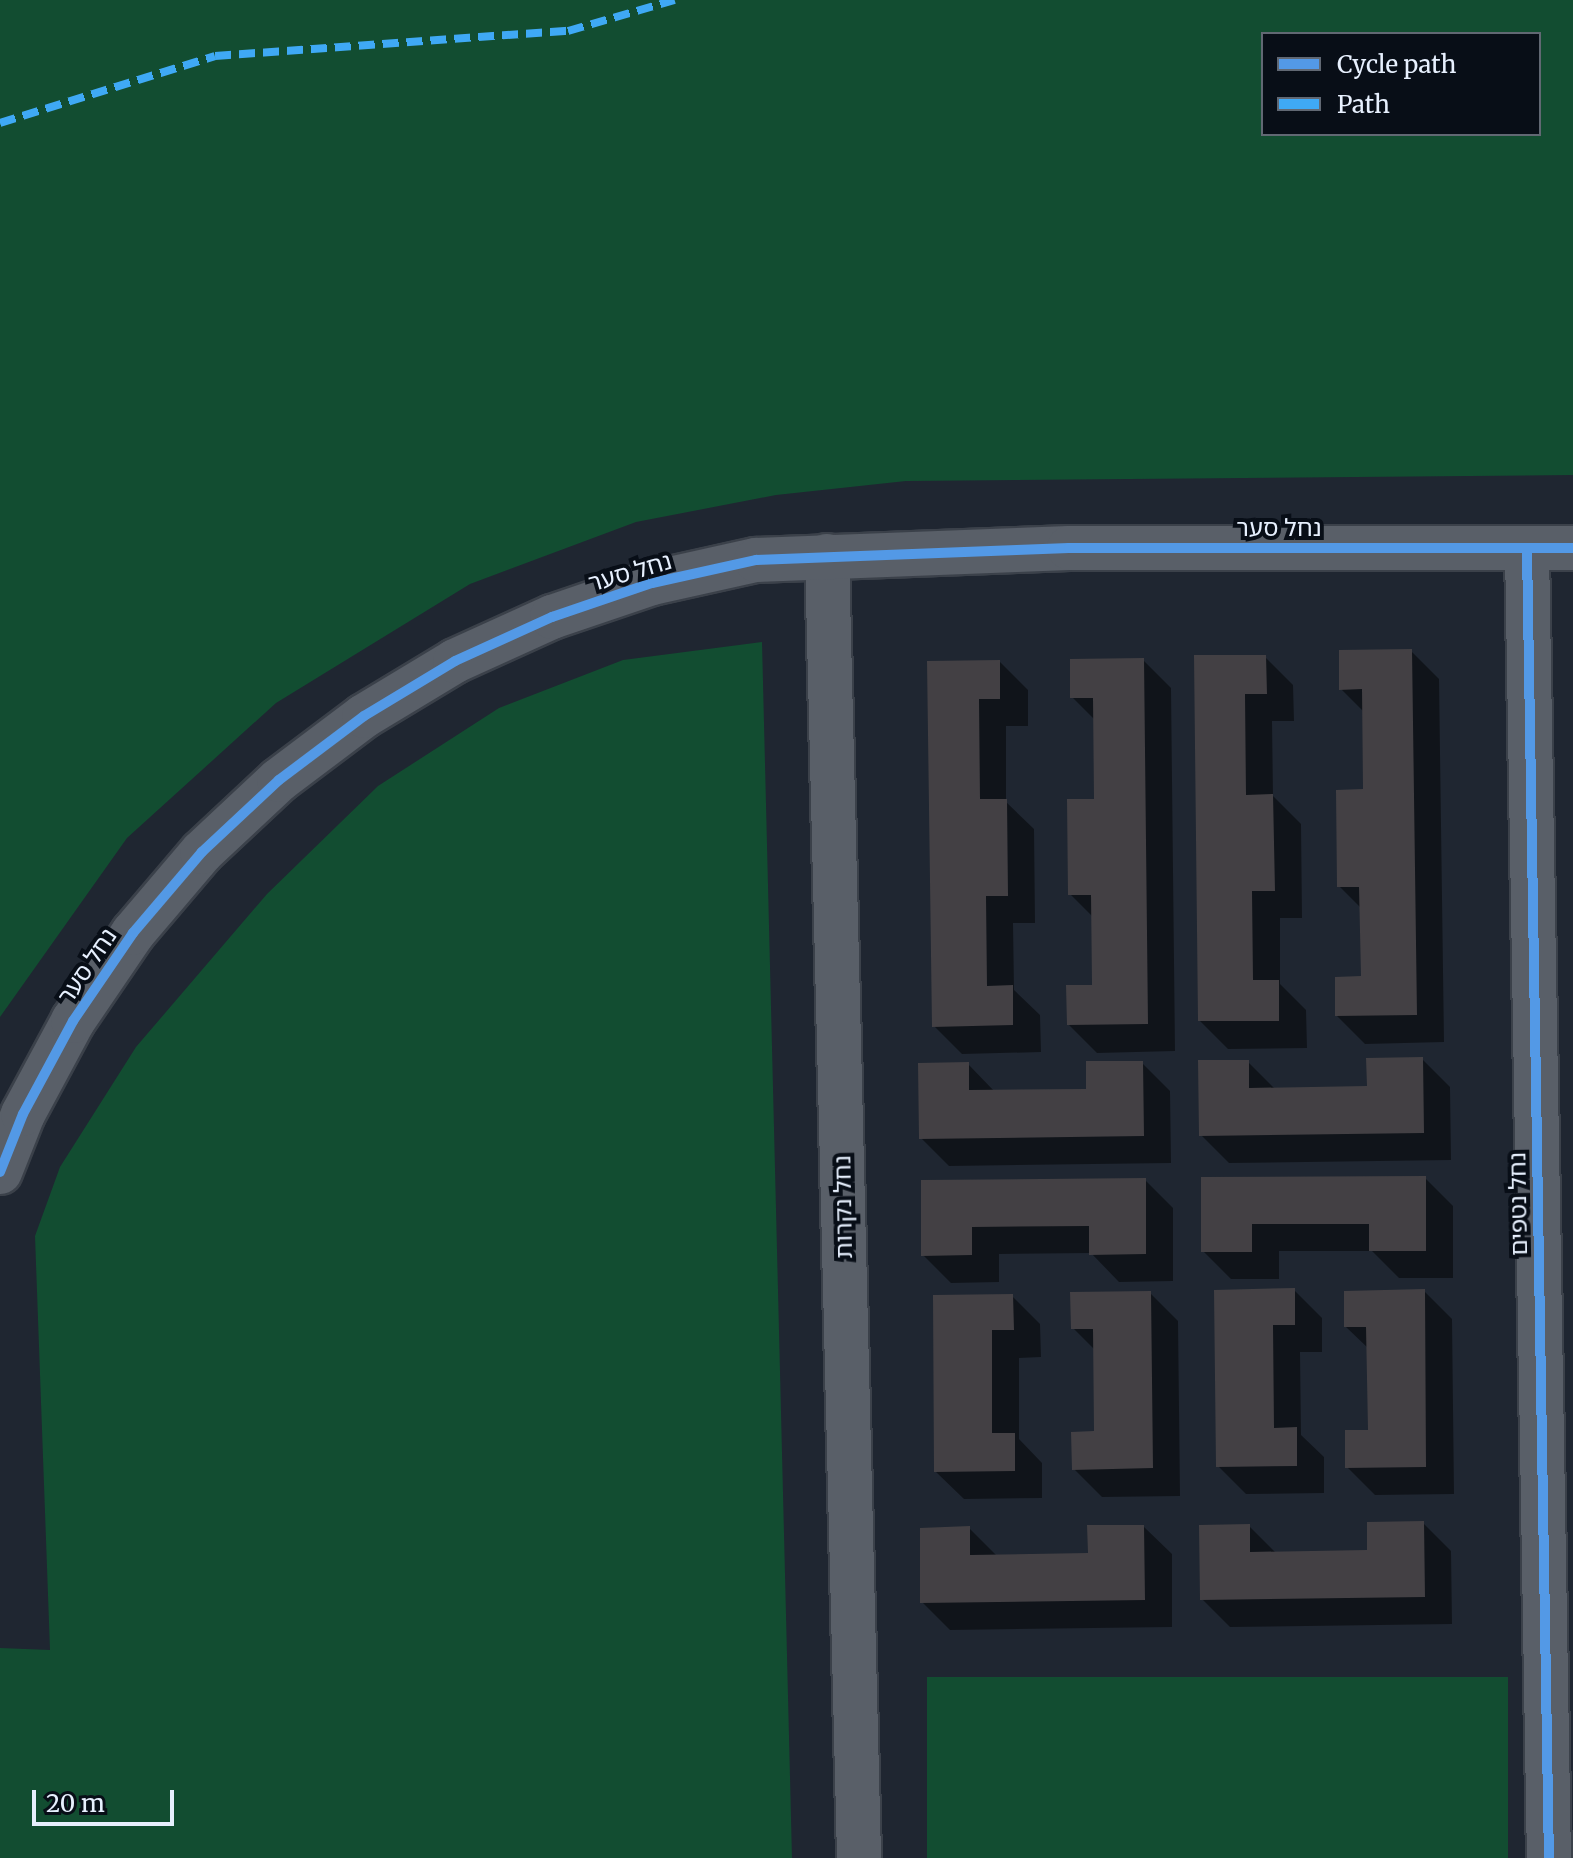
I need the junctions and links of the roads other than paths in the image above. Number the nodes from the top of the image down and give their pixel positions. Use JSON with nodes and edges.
{"nodes":[{"id":1,"x":1573,"y":548,"type":"edge"},
{"id":2,"x":1527,"y":549,"type":"junction"},
{"id":3,"x":827,"y":556,"type":"junction"},
{"id":4,"x":0,"y":1172,"type":"edge"},
{"id":5,"x":1559,"y":1654,"type":"edge"},
{"id":6,"x":859,"y":1858,"type":"edge"},
{"id":7,"x":1549,"y":1858,"type":"edge"}],
"edges":[{"from":1,"to":2,"type":"street","name":"נחל סער"},
{"from":2,"to":3,"type":"street","name":"נחל סער"},
{"from":2,"to":5,"type":"street","name":"נחל נטפים"},
{"from":3,"to":4,"type":"street","name":"נחל סער"},
{"from":3,"to":6,"type":"street","name":"נחל נקרות"},
{"from":5,"to":7,"type":"street","name":"נחל נטפים"}]}
